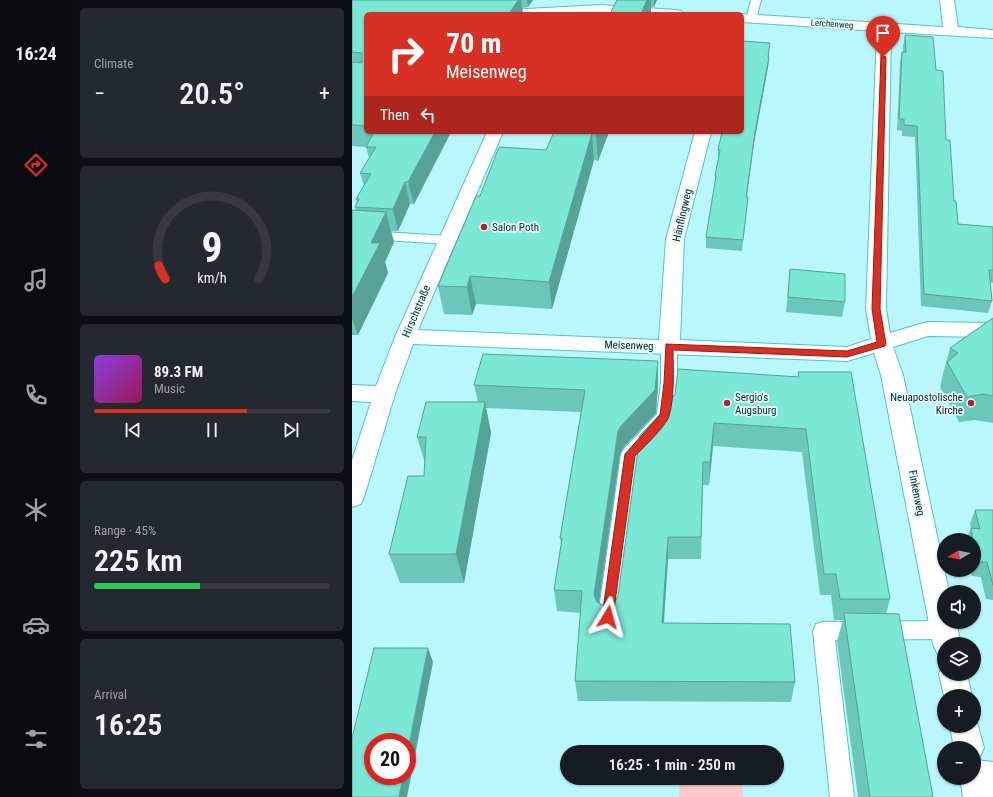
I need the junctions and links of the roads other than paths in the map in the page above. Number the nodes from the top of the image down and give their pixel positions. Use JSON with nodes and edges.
{"nodes":[{"id":1,"x":756,"y":0,"type":"edge"},
{"id":2,"x":947,"y":0,"type":"edge"},
{"id":3,"x":569,"y":8,"type":"edge"},
{"id":4,"x":480,"y":11,"type":"edge"},
{"id":5,"x":489,"y":12,"type":"edge"},
{"id":6,"x":528,"y":12,"type":"edge"},
{"id":7,"x":646,"y":12,"type":"edge"},
{"id":8,"x":747,"y":19,"type":"edge"},
{"id":9,"x":884,"y":27,"type":"junction"},
{"id":10,"x":951,"y":32,"type":"junction"},
{"id":11,"x":993,"y":34,"type":"edge"},
{"id":12,"x":494,"y":134,"type":"edge"},
{"id":13,"x":702,"y":134,"type":"edge"},
{"id":14,"x":352,"y":234,"type":"edge"},
{"id":15,"x":447,"y":240,"type":"junction"},
{"id":16,"x":993,"y":330,"type":"edge"},
{"id":17,"x":405,"y":337,"type":"junction"},
{"id":18,"x":882,"y":344,"type":"junction"},
{"id":19,"x":669,"y":347,"type":"junction"},
{"id":20,"x":352,"y":393,"type":"edge"},
{"id":21,"x":384,"y":394,"type":"junction"},
{"id":22,"x":352,"y":497,"type":"edge"},
{"id":23,"x":608,"y":617,"type":"edge"},
{"id":24,"x":946,"y":637,"type":"edge"},
{"id":25,"x":981,"y":776,"type":"edge"},
{"id":26,"x":993,"y":777,"type":"edge"},
{"id":27,"x":976,"y":785,"type":"edge"},
{"id":28,"x":842,"y":797,"type":"edge"},
{"id":29,"x":978,"y":797,"type":"edge"}],
"edges":[{"from":1,"to":8,"type":"lane"},
{"from":2,"to":10,"type":"street"},
{"from":3,"to":6,"type":"street"},
{"from":3,"to":7,"type":"street"},
{"from":4,"to":5,"type":"street"},
{"from":8,"to":9,"type":"street","name":"Lerchenweg"},
{"from":9,"to":10,"type":"street","name":"Lerchenweg"},
{"from":9,"to":18,"type":"street","name":"Finkenweg"},
{"from":10,"to":11,"type":"street","name":"Lerchenweg"},
{"from":12,"to":15,"type":"street","name":"Hirschstraße"},
{"from":13,"to":19,"type":"street","name":"Hänflingweg"},
{"from":14,"to":15,"type":"lane"},
{"from":15,"to":17,"type":"street","name":"Hirschstraße"},
{"from":16,"to":18,"type":"street","name":"Meisenweg"},
{"from":17,"to":19,"type":"street","name":"Meisenweg"},
{"from":17,"to":21,"type":"street","name":"Hirschstraße"},
{"from":18,"to":19,"type":"street","name":"Meisenweg"},
{"from":18,"to":24,"type":"street","name":"Finkenweg"},
{"from":19,"to":23,"type":"lane"},
{"from":20,"to":21,"type":"street"},
{"from":21,"to":22,"type":"street","name":"Hirschstraße"},
{"from":24,"to":28,"type":"lane"},
{"from":25,"to":26,"type":"street"},
{"from":27,"to":29,"type":"street"}]}
